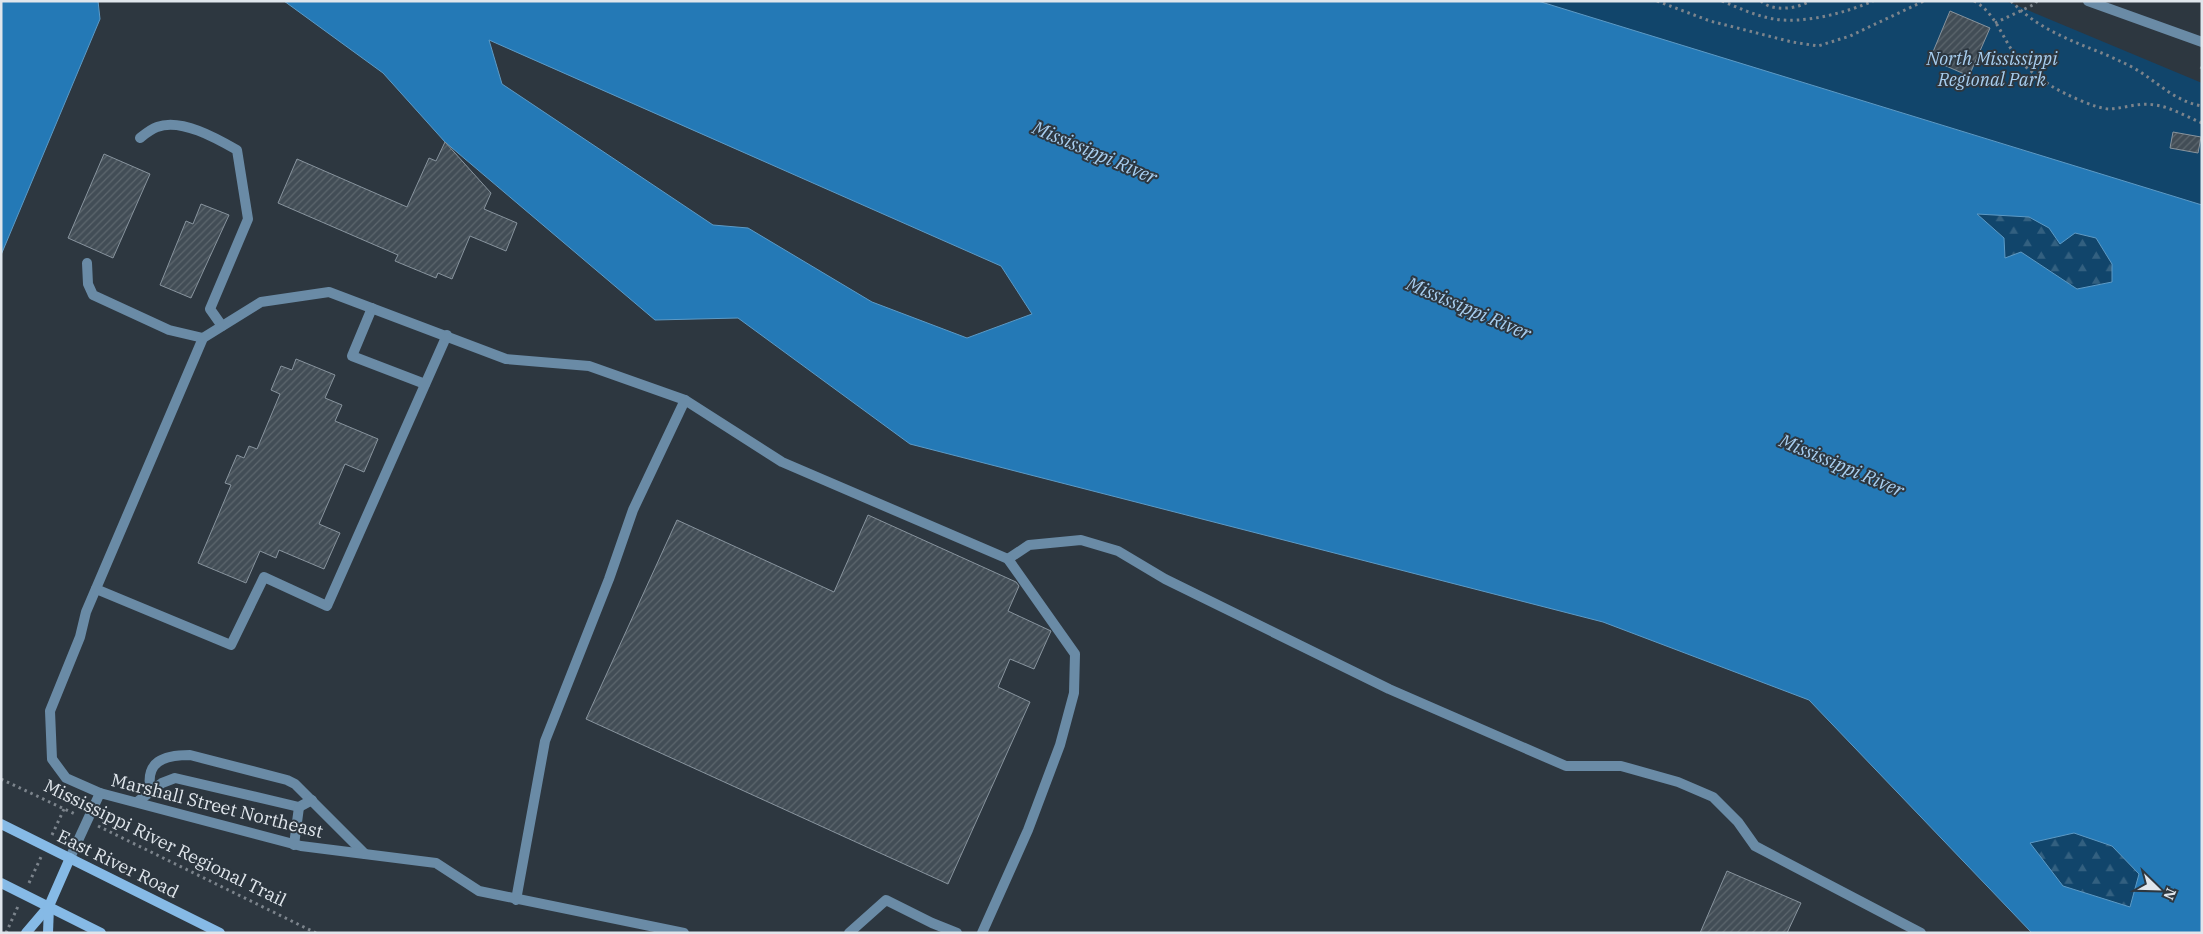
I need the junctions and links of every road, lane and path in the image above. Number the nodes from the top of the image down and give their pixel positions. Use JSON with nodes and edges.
{"nodes":[{"id":1,"x":1657,"y":1,"type":"edge"},
{"id":2,"x":1722,"y":1,"type":"edge"},
{"id":3,"x":1760,"y":1,"type":"edge"},
{"id":4,"x":1810,"y":1,"type":"edge"},
{"id":5,"x":1873,"y":1,"type":"edge"},
{"id":6,"x":1924,"y":1,"type":"edge"},
{"id":7,"x":1974,"y":1,"type":"edge"},
{"id":8,"x":2010,"y":1,"type":"edge"},
{"id":9,"x":2037,"y":1,"type":"edge"},
{"id":10,"x":2088,"y":1,"type":"edge"},
{"id":11,"x":2020,"y":11,"type":"junction"},
{"id":12,"x":1996,"y":23,"type":"junction"},
{"id":13,"x":2202,"y":42,"type":"edge"},
{"id":14,"x":2202,"y":106,"type":"edge"},
{"id":15,"x":2202,"y":123,"type":"edge"},
{"id":16,"x":140,"y":138,"type":"dead end"},
{"id":17,"x":87,"y":263,"type":"dead end"},
{"id":18,"x":372,"y":308,"type":"junction"},
{"id":19,"x":222,"y":326,"type":"junction"},
{"id":20,"x":447,"y":335,"type":"junction"},
{"id":21,"x":204,"y":338,"type":"junction"},
{"id":22,"x":425,"y":384,"type":"junction"},
{"id":23,"x":685,"y":400,"type":"junction"},
{"id":24,"x":1008,"y":559,"type":"junction"},
{"id":25,"x":96,"y":589,"type":"junction"},
{"id":26,"x":1,"y":778,"type":"edge"},
{"id":27,"x":151,"y":792,"type":"junction"},
{"id":28,"x":100,"y":793,"type":"junction"},
{"id":29,"x":312,"y":800,"type":"junction"},
{"id":30,"x":137,"y":802,"type":"junction"},
{"id":31,"x":299,"y":807,"type":"junction"},
{"id":32,"x":64,"y":809,"type":"junction"},
{"id":33,"x":87,"y":820,"type":"junction"},
{"id":34,"x":1,"y":824,"type":"edge"},
{"id":35,"x":294,"y":845,"type":"junction"},
{"id":36,"x":46,"y":846,"type":"junction"},
{"id":37,"x":365,"y":854,"type":"junction"},
{"id":38,"x":70,"y":858,"type":"junction"},
{"id":39,"x":1,"y":883,"type":"edge"},
{"id":40,"x":24,"y":894,"type":"junction"},
{"id":41,"x":516,"y":900,"type":"junction"},
{"id":42,"x":49,"y":906,"type":"junction"},
{"id":43,"x":656,"y":931,"type":"edge"},
{"id":44,"x":6,"y":933,"type":"edge"},
{"id":45,"x":26,"y":933,"type":"edge"},
{"id":46,"x":48,"y":933,"type":"edge"},
{"id":47,"x":102,"y":933,"type":"edge"},
{"id":48,"x":220,"y":933,"type":"edge"},
{"id":49,"x":316,"y":933,"type":"edge"},
{"id":50,"x":684,"y":933,"type":"edge"},
{"id":51,"x":849,"y":933,"type":"edge"},
{"id":52,"x":957,"y":933,"type":"edge"},
{"id":53,"x":982,"y":933,"type":"edge"},
{"id":54,"x":1921,"y":933,"type":"edge"}],
"edges":[{"from":1,"to":6,"type":"path"},
{"from":2,"to":5,"type":"path"},
{"from":3,"to":4,"type":"path"},
{"from":7,"to":12,"type":"path"},
{"from":8,"to":11,"type":"path"},
{"from":9,"to":11,"type":"path"},
{"from":10,"to":13,"type":"street"},
{"from":11,"to":12,"type":"path"},
{"from":11,"to":14,"type":"path"},
{"from":12,"to":15,"type":"path"},
{"from":16,"to":19,"type":"street"},
{"from":17,"to":21,"type":"street"},
{"from":18,"to":19,"type":"street"},
{"from":18,"to":20,"type":"street"},
{"from":18,"to":22,"type":"street"},
{"from":19,"to":21,"type":"street"},
{"from":20,"to":22,"type":"street"},
{"from":20,"to":23,"type":"street"},
{"from":21,"to":25,"type":"street"},
{"from":22,"to":25,"type":"street"},
{"from":23,"to":24,"type":"street"},
{"from":23,"to":41,"type":"street"},
{"from":24,"to":53,"type":"street"},
{"from":24,"to":54,"type":"street"},
{"from":25,"to":28,"type":"street"},
{"from":26,"to":32,"type":"path","name":"Mississippi River Regional Trail"},
{"from":27,"to":29,"type":"street"},
{"from":27,"to":30,"type":"street"},
{"from":27,"to":31,"type":"street"},
{"from":28,"to":30,"type":"street","name":"Marshall Street Northeast"},
{"from":28,"to":33,"type":"street","name":"Marshall Street Northeast"},
{"from":29,"to":31,"type":"street"},
{"from":29,"to":37,"type":"street"},
{"from":30,"to":35,"type":"street","name":"Marshall Street Northeast"},
{"from":31,"to":35,"type":"street"},
{"from":32,"to":33,"type":"path","name":"Mississippi River Regional Trail"},
{"from":32,"to":36,"type":"path"},
{"from":33,"to":38,"type":"street","name":"Marshall Street Northeast"},
{"from":33,"to":49,"type":"path","name":"Mississippi River Regional Trail"},
{"from":34,"to":36,"type":"street","name":"East River Road"},
{"from":35,"to":37,"type":"street","name":"Marshall Street Northeast"},
{"from":36,"to":38,"type":"street","name":"East River Road"},
{"from":36,"to":40,"type":"path"},
{"from":37,"to":41,"type":"street","name":"Marshall Street Northeast"},
{"from":38,"to":42,"type":"street"},
{"from":38,"to":48,"type":"street","name":"East River Road"},
{"from":39,"to":40,"type":"street"},
{"from":40,"to":42,"type":"street"},
{"from":40,"to":44,"type":"path"},
{"from":41,"to":43,"type":"street","name":"Marshall Street Northeast"},
{"from":42,"to":45,"type":"street"},
{"from":42,"to":46,"type":"street"},
{"from":42,"to":47,"type":"street"},
{"from":43,"to":50,"type":"street","name":"Marshall Street Northeast"},
{"from":51,"to":52,"type":"street"}]}
